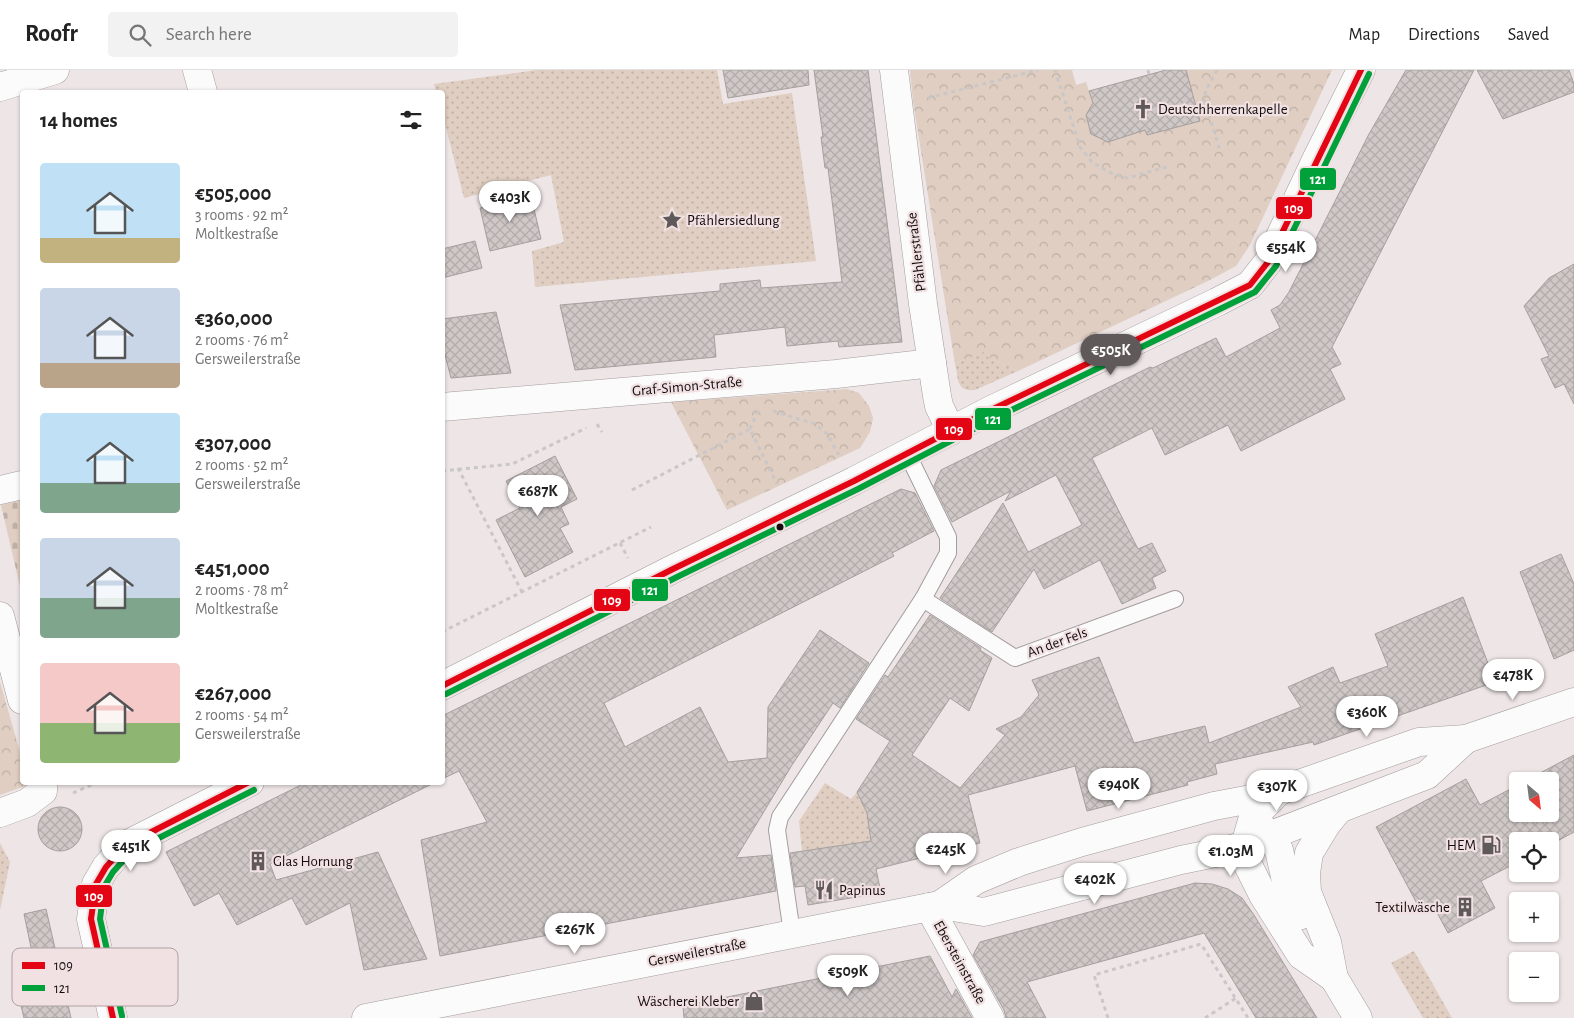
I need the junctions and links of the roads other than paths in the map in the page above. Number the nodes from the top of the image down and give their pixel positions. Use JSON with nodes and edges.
{"nodes":[{"id":1,"x":55,"y":70,"type":"edge"},
{"id":2,"x":197,"y":70,"type":"edge"},
{"id":3,"x":894,"y":70,"type":"edge"},
{"id":4,"x":1361,"y":70,"type":"edge"},
{"id":5,"x":0,"y":87,"type":"edge"},
{"id":6,"x":202,"y":90,"type":"edge"},
{"id":7,"x":932,"y":363,"type":"junction"},
{"id":8,"x":445,"y":407,"type":"edge"},
{"id":9,"x":952,"y":430,"type":"junction"},
{"id":10,"x":907,"y":454,"type":"junction"},
{"id":11,"x":20,"y":485,"type":"edge"},
{"id":12,"x":0,"y":490,"type":"edge"},
{"id":13,"x":923,"y":599,"type":"junction"},
{"id":14,"x":1175,"y":599,"type":"dead end"},
{"id":15,"x":0,"y":616,"type":"edge"},
{"id":16,"x":445,"y":685,"type":"edge"},
{"id":17,"x":20,"y":692,"type":"edge"},
{"id":18,"x":1574,"y":702,"type":"edge"},
{"id":19,"x":1466,"y":739,"type":"junction"},
{"id":20,"x":43,"y":785,"type":"edge"},
{"id":21,"x":244,"y":785,"type":"edge"},
{"id":22,"x":1279,"y":791,"type":"junction"},
{"id":23,"x":1214,"y":806,"type":"junction"},
{"id":24,"x":1338,"y":810,"type":"junction"},
{"id":25,"x":0,"y":813,"type":"edge"},
{"id":26,"x":1256,"y":832,"type":"junction"},
{"id":27,"x":935,"y":906,"type":"junction"},
{"id":28,"x":792,"y":934,"type":"junction"},
{"id":29,"x":97,"y":948,"type":"edge"},
{"id":30,"x":1334,"y":978,"type":"junction"},
{"id":31,"x":366,"y":1018,"type":"edge"},
{"id":32,"x":990,"y":1018,"type":"edge"},
{"id":33,"x":1358,"y":1018,"type":"edge"}],
"edges":[{"from":1,"to":5,"type":"street"},
{"from":2,"to":6,"type":"street"},
{"from":3,"to":7,"type":"street","name":"Pfählerstraße"},
{"from":4,"to":9,"type":"street"},
{"from":7,"to":8,"type":"street","name":"Graf-Simon-Straße"},
{"from":7,"to":9,"type":"street","name":"Pfählerstraße"},
{"from":9,"to":10,"type":"street"},
{"from":10,"to":13,"type":"lane"},
{"from":10,"to":16,"type":"street"},
{"from":11,"to":12,"type":"street"},
{"from":13,"to":14,"type":"lane","name":"An der Fels"},
{"from":13,"to":28,"type":"lane"},
{"from":15,"to":17,"type":"street"},
{"from":18,"to":19,"type":"street","name":"Gersweilerstraße"},
{"from":19,"to":22,"type":"street","name":"Gersweilerstraße"},
{"from":19,"to":24,"type":"street","name":"Gersweilerstraße"},
{"from":20,"to":25,"type":"street"},
{"from":21,"to":29,"type":"street"},
{"from":22,"to":23,"type":"street","name":"Gersweilerstraße"},
{"from":22,"to":26,"type":"street"},
{"from":23,"to":26,"type":"street"},
{"from":23,"to":27,"type":"street","name":"Gersweilerstraße"},
{"from":24,"to":26,"type":"street","name":"Gersweilerstraße"},
{"from":24,"to":30,"type":"street"},
{"from":26,"to":27,"type":"street","name":"Gersweilerstraße"},
{"from":26,"to":30,"type":"street"},
{"from":27,"to":28,"type":"street","name":"Gersweilerstraße"},
{"from":27,"to":32,"type":"street","name":"Ebersteinstraße"},
{"from":28,"to":31,"type":"street","name":"Gersweilerstraße"},
{"from":30,"to":33,"type":"street"}]}
